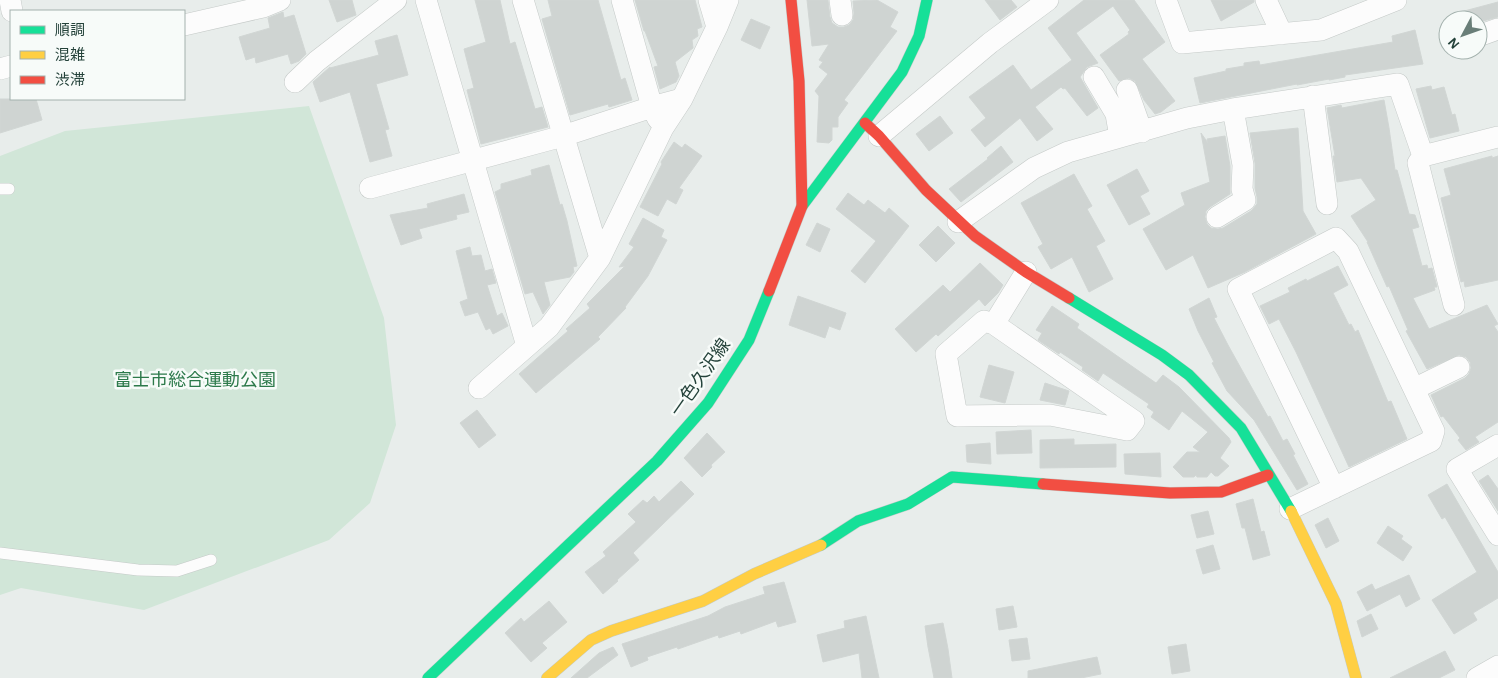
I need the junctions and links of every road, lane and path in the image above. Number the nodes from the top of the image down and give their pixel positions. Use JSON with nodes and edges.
{"nodes":[{"id":1,"x":280,"y":0,"type":"edge"},
{"id":2,"x":396,"y":0,"type":"edge"},
{"id":3,"x":426,"y":0,"type":"edge"},
{"id":4,"x":523,"y":0,"type":"edge"},
{"id":5,"x":622,"y":0,"type":"edge"},
{"id":6,"x":709,"y":0,"type":"edge"},
{"id":7,"x":728,"y":0,"type":"edge"},
{"id":8,"x":790,"y":0,"type":"edge"},
{"id":9,"x":927,"y":0,"type":"edge"},
{"id":10,"x":1048,"y":0,"type":"edge"},
{"id":11,"x":1166,"y":0,"type":"edge"},
{"id":12,"x":1266,"y":0,"type":"edge"},
{"id":13,"x":1396,"y":0,"type":"edge"},
{"id":14,"x":185,"y":25,"type":"edge"},
{"id":15,"x":717,"y":27,"type":"junction"},
{"id":16,"x":1282,"y":34,"type":"junction"},
{"id":17,"x":1094,"y":77,"type":"dead end"},
{"id":18,"x":294,"y":82,"type":"dead end"},
{"id":19,"x":1127,"y":90,"type":"dead end"},
{"id":20,"x":1313,"y":96,"type":"junction"},
{"id":21,"x":682,"y":99,"type":"junction"},
{"id":22,"x":652,"y":107,"type":"junction"},
{"id":23,"x":1233,"y":109,"type":"junction"},
{"id":24,"x":663,"y":128,"type":"junction"},
{"id":25,"x":872,"y":130,"type":"junction"},
{"id":26,"x":1142,"y":132,"type":"junction"},
{"id":27,"x":563,"y":136,"type":"junction"},
{"id":28,"x":1120,"y":137,"type":"junction"},
{"id":29,"x":1498,"y":137,"type":"edge"},
{"id":30,"x":1423,"y":156,"type":"junction"},
{"id":31,"x":472,"y":159,"type":"junction"},
{"id":32,"x":370,"y":188,"type":"dead end"},
{"id":33,"x":1327,"y":204,"type":"dead end"},
{"id":34,"x":802,"y":206,"type":"junction"},
{"id":35,"x":1217,"y":218,"type":"dead end"},
{"id":36,"x":958,"y":222,"type":"junction"},
{"id":37,"x":600,"y":258,"type":"junction"},
{"id":38,"x":1026,"y":272,"type":"junction"},
{"id":39,"x":1454,"y":305,"type":"dead end"},
{"id":40,"x":994,"y":324,"type":"junction"},
{"id":41,"x":527,"y":346,"type":"junction"},
{"id":42,"x":1459,"y":367,"type":"dead end"},
{"id":43,"x":479,"y":388,"type":"dead end"},
{"id":44,"x":1414,"y":389,"type":"junction"},
{"id":45,"x":1498,"y":445,"type":"edge"},
{"id":46,"x":1268,"y":475,"type":"junction"},
{"id":47,"x":1334,"y":488,"type":"junction"},
{"id":48,"x":1290,"y":508,"type":"junction"},
{"id":49,"x":1498,"y":535,"type":"edge"},
{"id":50,"x":0,"y":553,"type":"edge"},
{"id":51,"x":211,"y":560,"type":"dead end"},
{"id":52,"x":1498,"y":666,"type":"edge"},
{"id":53,"x":428,"y":678,"type":"edge"},
{"id":54,"x":547,"y":678,"type":"edge"},
{"id":55,"x":1356,"y":678,"type":"edge"},
{"id":56,"x":1477,"y":678,"type":"edge"}],
"edges":[{"from":1,"to":14,"type":"street"},
{"from":2,"to":18,"type":"street"},
{"from":3,"to":31,"type":"street"},
{"from":4,"to":27,"type":"street"},
{"from":5,"to":22,"type":"street"},
{"from":6,"to":15,"type":"street"},
{"from":7,"to":15,"type":"street"},
{"from":8,"to":34,"type":"street","name":"一色久沢線"},
{"from":9,"to":25,"type":"street"},
{"from":10,"to":25,"type":"street"},
{"from":11,"to":16,"type":"street"},
{"from":12,"to":16,"type":"street"},
{"from":13,"to":16,"type":"street"},
{"from":15,"to":21,"type":"street"},
{"from":17,"to":28,"type":"street"},
{"from":19,"to":26,"type":"street"},
{"from":20,"to":23,"type":"street"},
{"from":20,"to":30,"type":"street"},
{"from":20,"to":33,"type":"street"},
{"from":21,"to":22,"type":"street"},
{"from":21,"to":24,"type":"street"},
{"from":22,"to":24,"type":"street"},
{"from":22,"to":27,"type":"street"},
{"from":23,"to":26,"type":"street"},
{"from":23,"to":35,"type":"street"},
{"from":24,"to":37,"type":"street"},
{"from":25,"to":34,"type":"street"},
{"from":25,"to":36,"type":"street"},
{"from":26,"to":28,"type":"street"},
{"from":27,"to":31,"type":"street"},
{"from":27,"to":37,"type":"street"},
{"from":28,"to":36,"type":"street"},
{"from":29,"to":30,"type":"street"},
{"from":30,"to":39,"type":"street"},
{"from":31,"to":32,"type":"street"},
{"from":31,"to":41,"type":"street"},
{"from":34,"to":53,"type":"street","name":"一色久沢線"},
{"from":36,"to":38,"type":"street"},
{"from":37,"to":41,"type":"street"},
{"from":38,"to":40,"type":"street"},
{"from":38,"to":46,"type":"street"},
{"from":40,"to":40,"type":"street"},
{"from":41,"to":43,"type":"street"},
{"from":42,"to":44,"type":"street"},
{"from":44,"to":47,"type":"street"},
{"from":44,"to":47,"type":"street"},
{"from":45,"to":49,"type":"street"},
{"from":46,"to":48,"type":"street"},
{"from":46,"to":54,"type":"street"},
{"from":47,"to":48,"type":"street"},
{"from":48,"to":55,"type":"street"},
{"from":50,"to":51,"type":"lane"},
{"from":52,"to":56,"type":"street"}]}
